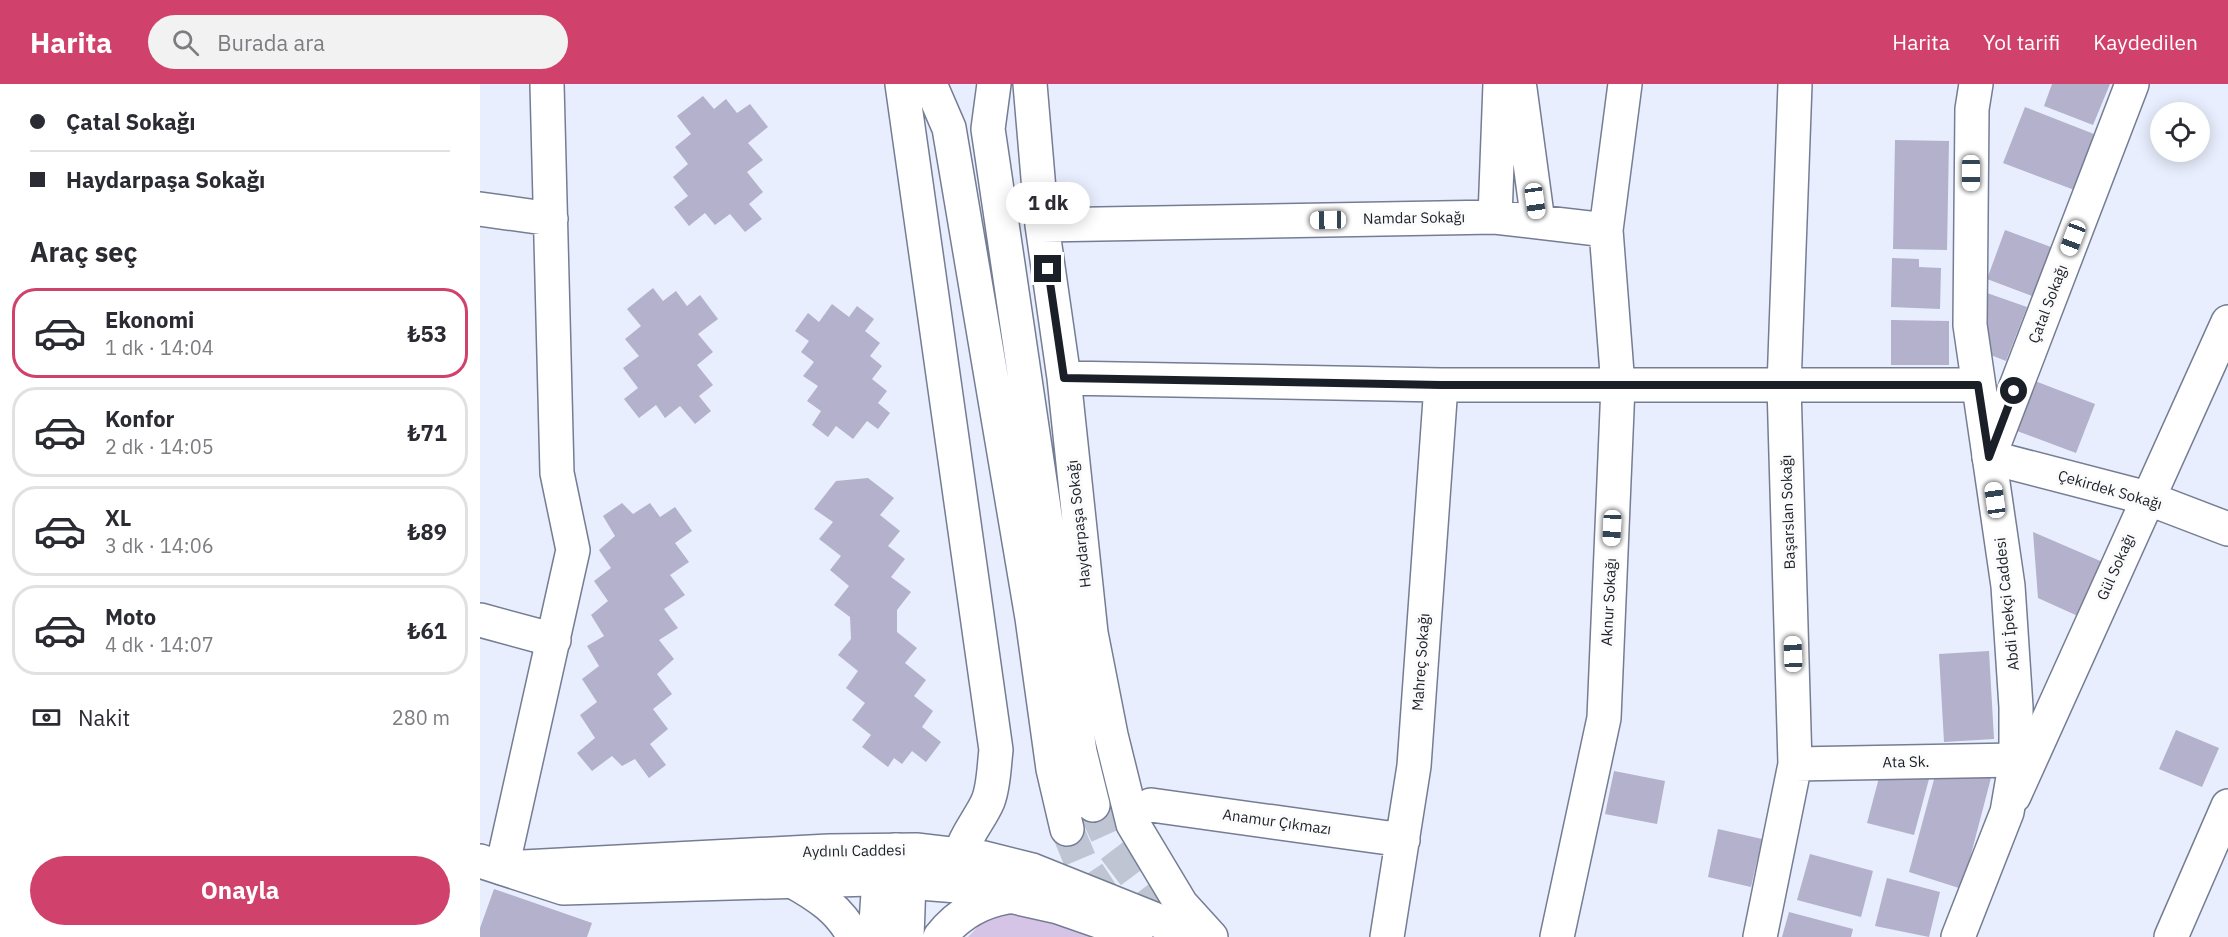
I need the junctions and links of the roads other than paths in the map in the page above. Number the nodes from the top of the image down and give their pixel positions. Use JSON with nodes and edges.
{"nodes":[{"id":1,"x":547,"y":84,"type":"edge"},
{"id":2,"x":902,"y":84,"type":"edge"},
{"id":3,"x":930,"y":84,"type":"edge"},
{"id":4,"x":994,"y":84,"type":"edge"},
{"id":5,"x":1030,"y":84,"type":"edge"},
{"id":6,"x":1500,"y":84,"type":"edge"},
{"id":7,"x":1514,"y":84,"type":"edge"},
{"id":8,"x":1625,"y":84,"type":"edge"},
{"id":9,"x":1795,"y":84,"type":"edge"},
{"id":10,"x":1976,"y":84,"type":"edge"},
{"id":11,"x":2132,"y":84,"type":"edge"},
{"id":12,"x":480,"y":208,"type":"edge"},
{"id":13,"x":1495,"y":217,"type":"junction"},
{"id":14,"x":551,"y":219,"type":"junction"},
{"id":15,"x":1538,"y":222,"type":"junction"},
{"id":16,"x":1042,"y":225,"type":"junction"},
{"id":17,"x":1606,"y":230,"type":"junction"},
{"id":18,"x":2228,"y":322,"type":"edge"},
{"id":19,"x":1064,"y":378,"type":"junction"},
{"id":20,"x":1441,"y":385,"type":"junction"},
{"id":21,"x":1978,"y":385,"type":"junction"},
{"id":22,"x":1618,"y":386,"type":"junction"},
{"id":23,"x":1784,"y":386,"type":"junction"},
{"id":24,"x":1989,"y":457,"type":"junction"},
{"id":25,"x":2147,"y":498,"type":"junction"},
{"id":26,"x":2228,"y":529,"type":"edge"},
{"id":27,"x":480,"y":620,"type":"edge"},
{"id":28,"x":554,"y":640,"type":"junction"},
{"id":29,"x":2016,"y":760,"type":"junction"},
{"id":30,"x":1795,"y":764,"type":"junction"},
{"id":31,"x":1151,"y":805,"type":"dead end"},
{"id":32,"x":1093,"y":806,"type":"tunnel mouth"},
{"id":33,"x":2228,"y":806,"type":"edge"},
{"id":34,"x":2007,"y":812,"type":"junction"},
{"id":35,"x":1067,"y":829,"type":"tunnel mouth"},
{"id":36,"x":1402,"y":840,"type":"junction"},
{"id":37,"x":896,"y":850,"type":"junction"},
{"id":38,"x":958,"y":855,"type":"junction"},
{"id":39,"x":491,"y":865,"type":"edge"},
{"id":40,"x":894,"y":880,"type":"junction"},
{"id":41,"x":792,"y":881,"type":"junction"},
{"id":42,"x":970,"y":887,"type":"junction"},
{"id":43,"x":1015,"y":896,"type":"junction"},
{"id":44,"x":854,"y":937,"type":"edge"},
{"id":45,"x":875,"y":937,"type":"edge"},
{"id":46,"x":907,"y":937,"type":"edge"},
{"id":47,"x":940,"y":937,"type":"edge"},
{"id":48,"x":1143,"y":937,"type":"edge"},
{"id":49,"x":1190,"y":937,"type":"edge"},
{"id":50,"x":1211,"y":937,"type":"edge"},
{"id":51,"x":1387,"y":937,"type":"edge"},
{"id":52,"x":1557,"y":937,"type":"edge"},
{"id":53,"x":1760,"y":937,"type":"edge"},
{"id":54,"x":1958,"y":937,"type":"edge"},
{"id":55,"x":2171,"y":937,"type":"edge"}],
"edges":[{"from":1,"to":14,"type":"main road"},
{"from":2,"to":38,"type":"main road"},
{"from":3,"to":35,"type":"main road"},
{"from":4,"to":32,"type":"main road"},
{"from":5,"to":16,"type":"main road","name":"Haydarpaşa Sokağı"},
{"from":6,"to":13,"type":"main road"},
{"from":7,"to":15,"type":"main road"},
{"from":8,"to":17,"type":"main road","name":"Aknur Sokağı"},
{"from":9,"to":23,"type":"main road","name":"Başarslan Sokağı"},
{"from":10,"to":21,"type":"main road","name":"Abdi İpekçi Caddesi"},
{"from":11,"to":24,"type":"main road","name":"Çatal Sokağı"},
{"from":12,"to":14,"type":"main road"},
{"from":13,"to":15,"type":"main road","name":"Namdar Sokağı"},
{"from":13,"to":16,"type":"main road","name":"Namdar Sokağı"},
{"from":14,"to":28,"type":"main road"},
{"from":15,"to":17,"type":"main road","name":"Namdar Sokağı"},
{"from":16,"to":19,"type":"main road","name":"Haydarpaşa Sokağı"},
{"from":17,"to":22,"type":"main road","name":"Aknur Sokağı"},
{"from":18,"to":25,"type":"main road","name":"Gül Sokağı"},
{"from":19,"to":20,"type":"main road"},
{"from":19,"to":50,"type":"main road","name":"Haydarpaşa Sokağı"},
{"from":20,"to":22,"type":"main road"},
{"from":20,"to":36,"type":"main road","name":"Mahreç Sokağı"},
{"from":21,"to":23,"type":"main road"},
{"from":21,"to":24,"type":"main road","name":"Abdi İpekçi Caddesi"},
{"from":22,"to":23,"type":"main road"},
{"from":22,"to":52,"type":"main road","name":"Aknur Sokağı"},
{"from":23,"to":30,"type":"main road","name":"Başarslan Sokağı"},
{"from":24,"to":25,"type":"main road","name":"Çekirdek Sokağı"},
{"from":24,"to":29,"type":"main road","name":"Abdi İpekçi Caddesi"},
{"from":25,"to":26,"type":"main road","name":"Çekirdek Sokağı"},
{"from":25,"to":34,"type":"main road","name":"Gül Sokağı"},
{"from":27,"to":28,"type":"main road"},
{"from":28,"to":39,"type":"main road"},
{"from":29,"to":30,"type":"main road","name":"Ata Sk."},
{"from":29,"to":34,"type":"main road","name":"Abdi İpekçi Caddesi"},
{"from":30,"to":53,"type":"main road","name":"Başarslan Sokağı"},
{"from":31,"to":36,"type":"main road","name":"Anamur Çıkmazı"},
{"from":33,"to":55,"type":"main road"},
{"from":34,"to":54,"type":"main road","name":"Abdi İpekçi Caddesi"},
{"from":36,"to":51,"type":"main road","name":"Mahreç Sokağı"},
{"from":37,"to":38,"type":"main road","name":"Aydınlı Caddesi"},
{"from":37,"to":39,"type":"main road","name":"Aydınlı Caddesi"},
{"from":37,"to":40,"type":"main road"},
{"from":38,"to":42,"type":"main road"},
{"from":38,"to":49,"type":"main road","name":"Aydınlı Caddesi"},
{"from":39,"to":41,"type":"main road","name":"Aydınlı Caddesi"},
{"from":40,"to":41,"type":"main road","name":"Aydınlı Caddesi"},
{"from":40,"to":42,"type":"main road","name":"Aydınlı Caddesi"},
{"from":40,"to":45,"type":"main road"},
{"from":40,"to":46,"type":"main road"},
{"from":41,"to":44,"type":"main road"},
{"from":42,"to":43,"type":"main road","name":"Aydınlı Caddesi"},
{"from":43,"to":47,"type":"main road"},
{"from":43,"to":48,"type":"main road","name":"Aydınlı Caddesi"}]}
